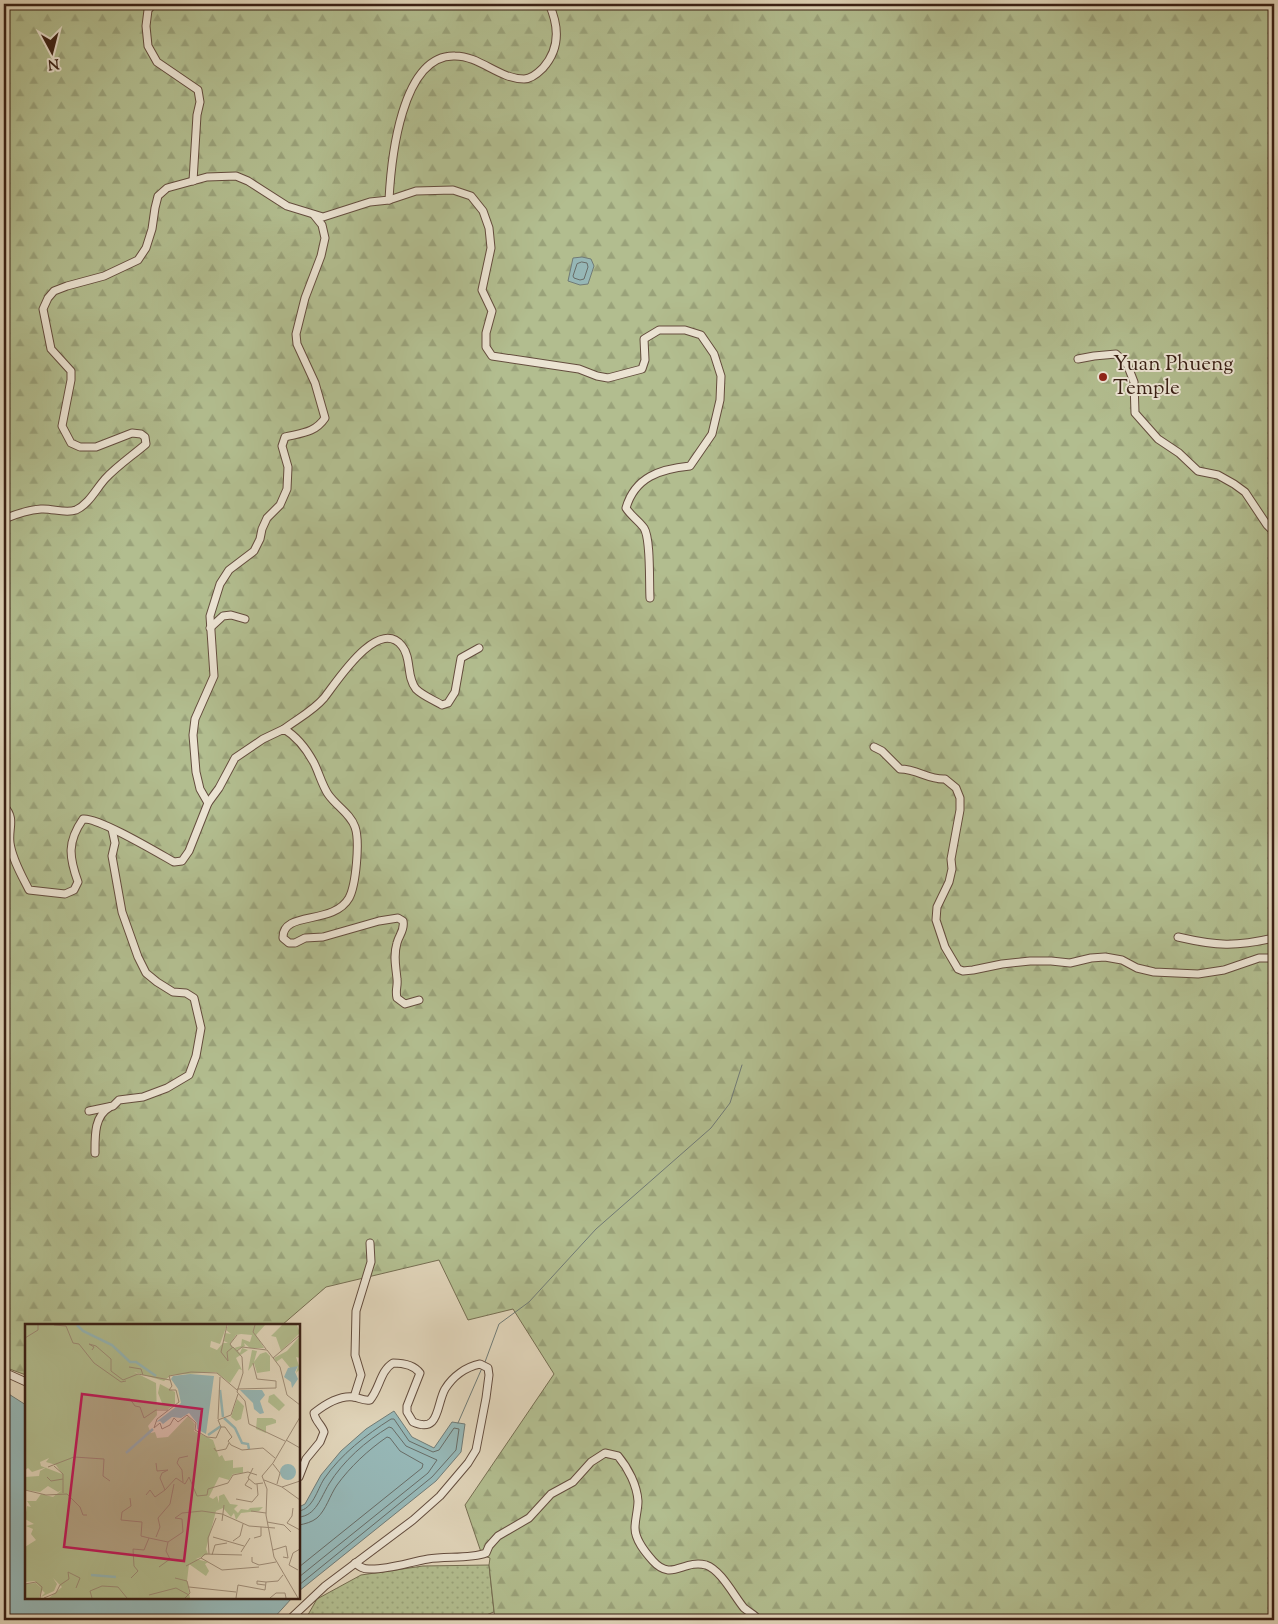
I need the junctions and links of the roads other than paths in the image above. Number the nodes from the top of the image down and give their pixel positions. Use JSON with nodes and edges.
{"nodes":[{"id":1,"x":153,"y":4,"type":"edge"},
{"id":2,"x":549,"y":4,"type":"edge"},
{"id":3,"x":193,"y":182,"type":"junction"},
{"id":4,"x":389,"y":200,"type":"junction"},
{"id":5,"x":314,"y":215,"type":"junction"},
{"id":6,"x":1078,"y":359,"type":"dead end"},
{"id":7,"x":4,"y":519,"type":"edge"},
{"id":8,"x":1274,"y":532,"type":"edge"},
{"id":9,"x":650,"y":598,"type":"dead end"},
{"id":10,"x":245,"y":619,"type":"dead end"},
{"id":11,"x":210,"y":628,"type":"junction"},
{"id":12,"x":479,"y":648,"type":"dead end"},
{"id":13,"x":284,"y":729,"type":"junction"},
{"id":14,"x":874,"y":746,"type":"dead end"},
{"id":15,"x":208,"y":803,"type":"junction"},
{"id":16,"x":4,"y":806,"type":"edge"},
{"id":17,"x":112,"y":829,"type":"junction"},
{"id":18,"x":1178,"y":938,"type":"dead end"},
{"id":19,"x":1274,"y":938,"type":"edge"},
{"id":20,"x":1274,"y":958,"type":"edge"},
{"id":21,"x":419,"y":1000,"type":"dead end"},
{"id":22,"x":113,"y":1106,"type":"junction"},
{"id":23,"x":89,"y":1111,"type":"dead end"},
{"id":24,"x":95,"y":1153,"type":"dead end"},
{"id":25,"x":370,"y":1243,"type":"dead end"},
{"id":26,"x":4,"y":1372,"type":"edge"},
{"id":27,"x":25,"y":1382,"type":"edge"},
{"id":28,"x":354,"y":1397,"type":"junction"},
{"id":29,"x":300,"y":1474,"type":"edge"},
{"id":30,"x":355,"y":1564,"type":"junction"},
{"id":31,"x":290,"y":1620,"type":"edge"},
{"id":32,"x":759,"y":1620,"type":"edge"}],
"edges":[{"from":1,"to":3,"type":"street"},
{"from":2,"to":4,"type":"street"},
{"from":3,"to":5,"type":"street"},
{"from":3,"to":7,"type":"street"},
{"from":4,"to":5,"type":"street"},
{"from":4,"to":9,"type":"street"},
{"from":5,"to":11,"type":"street"},
{"from":6,"to":8,"type":"street"},
{"from":10,"to":11,"type":"street"},
{"from":11,"to":15,"type":"street"},
{"from":12,"to":13,"type":"street"},
{"from":13,"to":15,"type":"street"},
{"from":13,"to":21,"type":"street"},
{"from":14,"to":20,"type":"street"},
{"from":15,"to":17,"type":"street"},
{"from":16,"to":17,"type":"street"},
{"from":17,"to":22,"type":"street"},
{"from":18,"to":19,"type":"street"},
{"from":22,"to":23,"type":"street"},
{"from":22,"to":24,"type":"street"},
{"from":25,"to":28,"type":"street"},
{"from":26,"to":27,"type":"street"},
{"from":28,"to":29,"type":"street"},
{"from":28,"to":30,"type":"street"},
{"from":30,"to":31,"type":"street"},
{"from":30,"to":32,"type":"street"}]}
